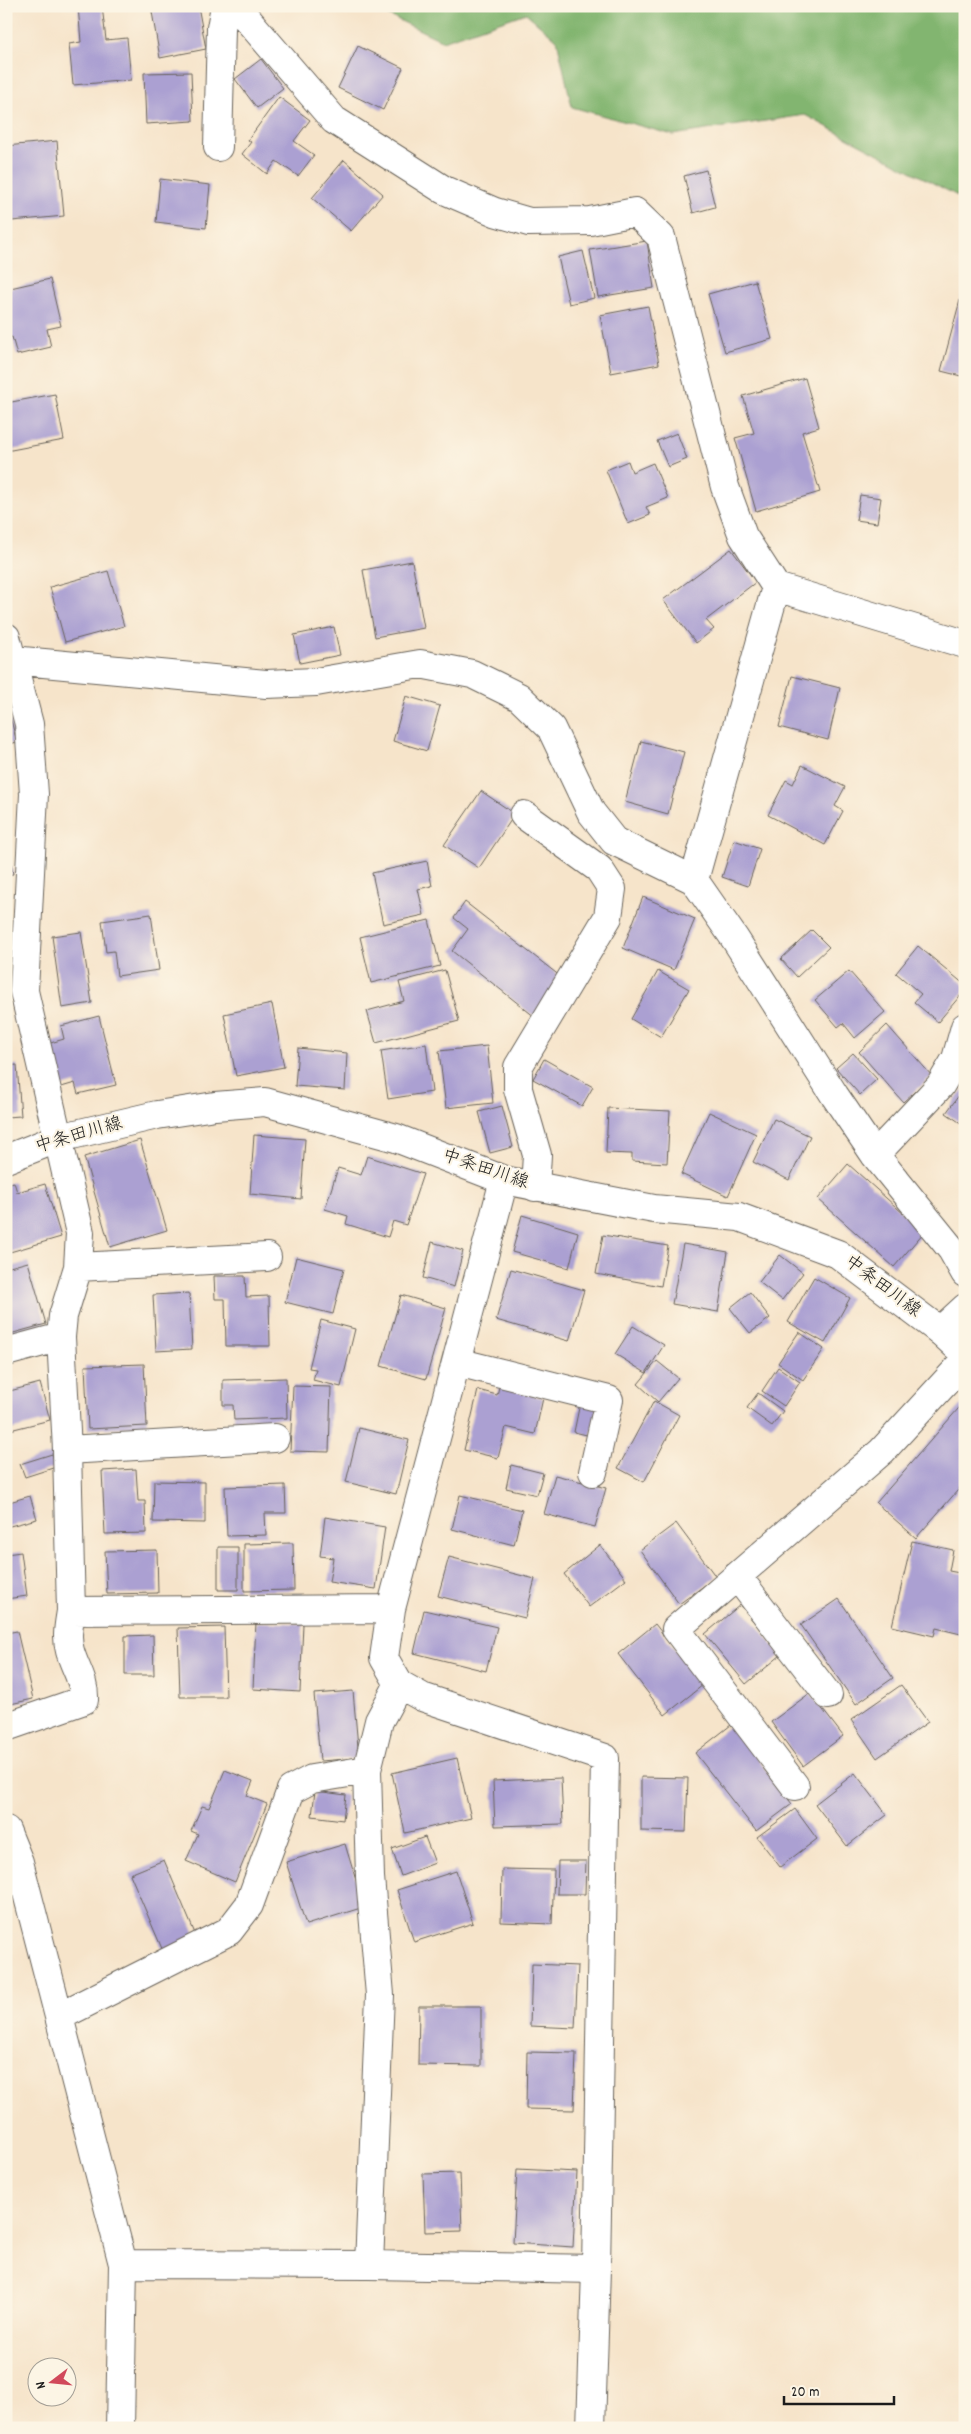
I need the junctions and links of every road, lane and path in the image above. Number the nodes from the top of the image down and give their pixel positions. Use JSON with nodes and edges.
{"nodes":[{"id":1,"x":225,"y":6,"type":"edge"},
{"id":2,"x":236,"y":6,"type":"edge"},
{"id":3,"x":218,"y":147,"type":"dead end"},
{"id":4,"x":776,"y":587,"type":"junction"},
{"id":5,"x":965,"y":644,"type":"edge"},
{"id":6,"x":9,"y":649,"type":"edge"},
{"id":7,"x":524,"y":815,"type":"dead end"},
{"id":8,"x":694,"y":880,"type":"junction"},
{"id":9,"x":965,"y":1027,"type":"edge"},
{"id":10,"x":59,"y":1138,"type":"junction"},
{"id":11,"x":875,"y":1155,"type":"junction"},
{"id":12,"x":6,"y":1159,"type":"edge"},
{"id":13,"x":504,"y":1180,"type":"junction"},
{"id":14,"x":535,"y":1188,"type":"junction"},
{"id":15,"x":267,"y":1257,"type":"dead end"},
{"id":16,"x":78,"y":1267,"type":"junction"},
{"id":17,"x":965,"y":1273,"type":"edge"},
{"id":18,"x":965,"y":1308,"type":"edge"},
{"id":19,"x":940,"y":1331,"type":"junction"},
{"id":20,"x":62,"y":1337,"type":"junction"},
{"id":21,"x":6,"y":1352,"type":"edge"},
{"id":22,"x":965,"y":1354,"type":"edge"},
{"id":23,"x":965,"y":1361,"type":"edge"},
{"id":24,"x":457,"y":1362,"type":"junction"},
{"id":25,"x":275,"y":1438,"type":"dead end"},
{"id":26,"x":67,"y":1450,"type":"junction"},
{"id":27,"x":593,"y":1472,"type":"dead end"},
{"id":28,"x":738,"y":1576,"type":"junction"},
{"id":29,"x":391,"y":1609,"type":"junction"},
{"id":30,"x":71,"y":1611,"type":"junction"},
{"id":31,"x":398,"y":1684,"type":"junction"},
{"id":32,"x":828,"y":1695,"type":"dead end"},
{"id":33,"x":6,"y":1727,"type":"edge"},
{"id":34,"x":367,"y":1770,"type":"junction"},
{"id":35,"x":795,"y":1786,"type":"dead end"},
{"id":36,"x":6,"y":1830,"type":"edge"},
{"id":37,"x":60,"y":2016,"type":"junction"},
{"id":38,"x":122,"y":2264,"type":"junction"},
{"id":39,"x":369,"y":2265,"type":"junction"},
{"id":40,"x":596,"y":2270,"type":"junction"},
{"id":41,"x":120,"y":2428,"type":"edge"},
{"id":42,"x":591,"y":2428,"type":"edge"}],
"edges":[{"from":1,"to":3,"type":"street"},
{"from":2,"to":4,"type":"street"},
{"from":4,"to":5,"type":"street"},
{"from":4,"to":8,"type":"street"},
{"from":6,"to":8,"type":"street"},
{"from":6,"to":10,"type":"street"},
{"from":7,"to":14,"type":"street"},
{"from":8,"to":11,"type":"street"},
{"from":9,"to":11,"type":"street"},
{"from":10,"to":12,"type":"street","name":"中条田川線"},
{"from":10,"to":13,"type":"street","name":"中条田川線"},
{"from":10,"to":16,"type":"street"},
{"from":11,"to":17,"type":"street"},
{"from":13,"to":14,"type":"street","name":"中条田川線"},
{"from":13,"to":24,"type":"street"},
{"from":14,"to":19,"type":"street","name":"中条田川線"},
{"from":15,"to":16,"type":"street"},
{"from":16,"to":20,"type":"street"},
{"from":18,"to":19,"type":"street"},
{"from":19,"to":22,"type":"street","name":"中条田川線"},
{"from":20,"to":21,"type":"street"},
{"from":20,"to":26,"type":"street"},
{"from":23,"to":28,"type":"street"},
{"from":24,"to":27,"type":"street"},
{"from":24,"to":29,"type":"street"},
{"from":25,"to":26,"type":"street"},
{"from":26,"to":30,"type":"street"},
{"from":28,"to":32,"type":"street"},
{"from":28,"to":35,"type":"street"},
{"from":29,"to":30,"type":"street"},
{"from":29,"to":31,"type":"street"},
{"from":30,"to":33,"type":"street"},
{"from":31,"to":34,"type":"street"},
{"from":31,"to":40,"type":"street"},
{"from":34,"to":37,"type":"street"},
{"from":34,"to":39,"type":"street"},
{"from":36,"to":37,"type":"street"},
{"from":37,"to":38,"type":"street"},
{"from":38,"to":39,"type":"street"},
{"from":38,"to":41,"type":"street"},
{"from":39,"to":40,"type":"street"},
{"from":40,"to":42,"type":"street"}]}
